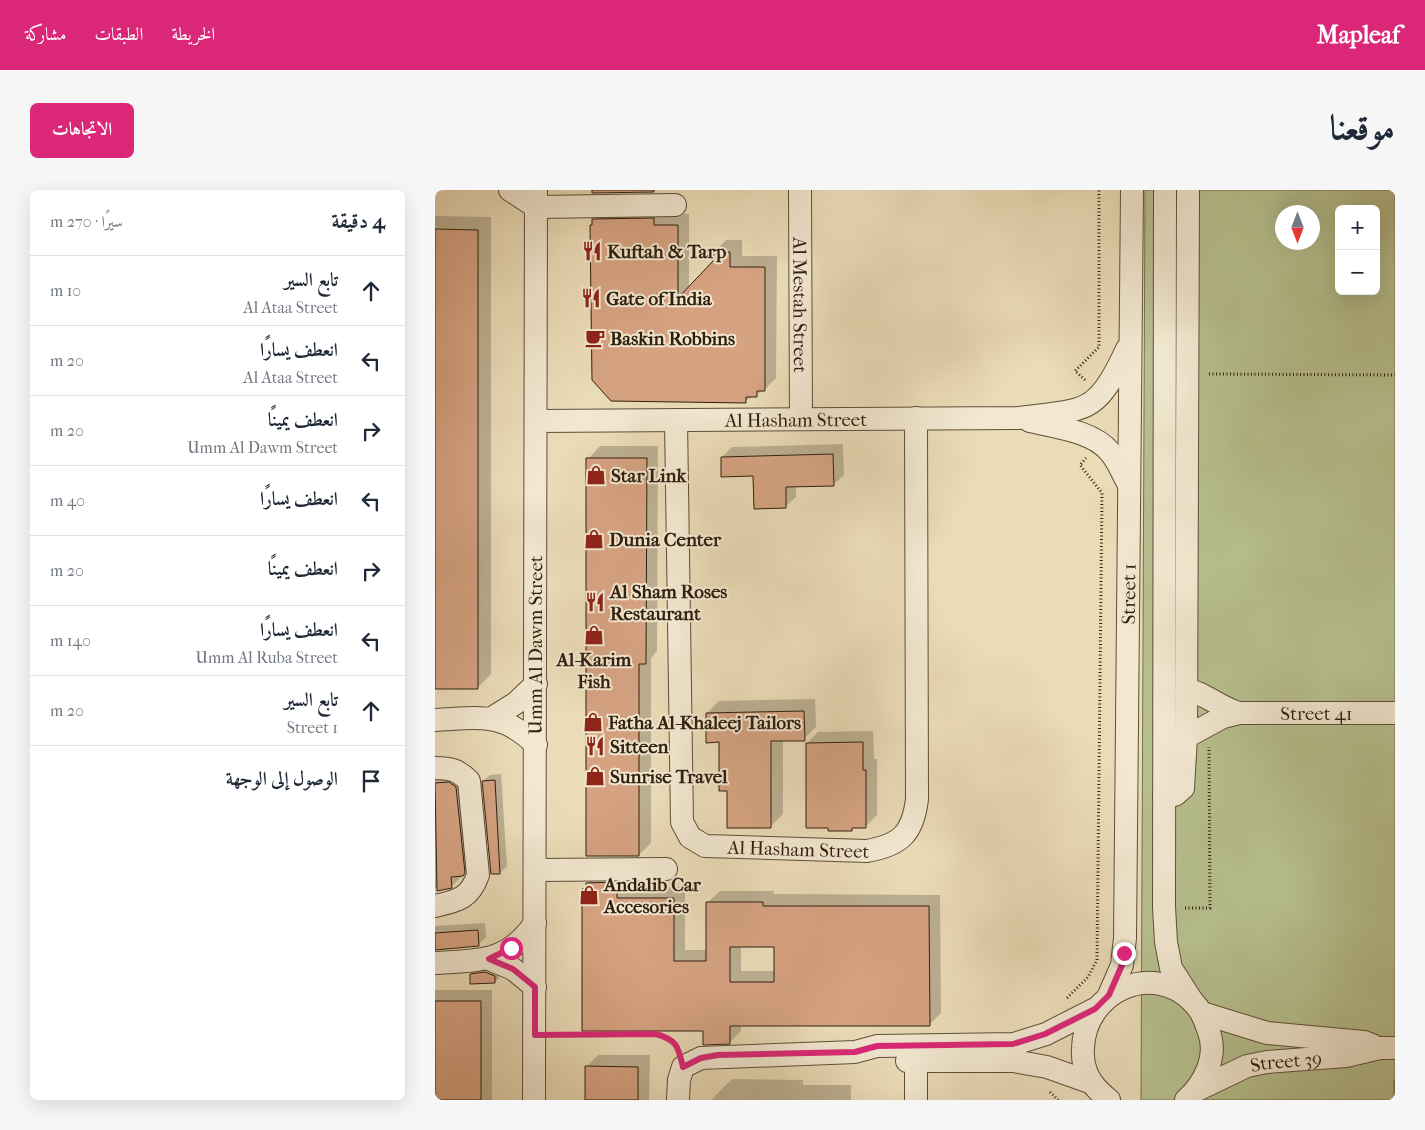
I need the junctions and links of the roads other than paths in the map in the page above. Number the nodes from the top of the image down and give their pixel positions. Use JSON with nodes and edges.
{"nodes":[{"id":1,"x":510,"y":190,"type":"edge"},
{"id":2,"x":800,"y":190,"type":"edge"},
{"id":3,"x":1132,"y":190,"type":"edge"},
{"id":4,"x":1165,"y":190,"type":"edge"},
{"id":5,"x":1188,"y":190,"type":"edge"},
{"id":6,"x":536,"y":199,"type":"edge"},
{"id":7,"x":675,"y":204,"type":"dead end"},
{"id":8,"x":1130,"y":342,"type":"junction"},
{"id":9,"x":916,"y":418,"type":"junction"},
{"id":10,"x":1019,"y":418,"type":"junction"},
{"id":11,"x":801,"y":419,"type":"junction"},
{"id":12,"x":676,"y":420,"type":"junction"},
{"id":13,"x":536,"y":421,"type":"junction"},
{"id":14,"x":1128,"y":483,"type":"junction"},
{"id":15,"x":536,"y":684,"type":"junction"},
{"id":16,"x":1186,"y":690,"type":"junction"},
{"id":17,"x":1395,"y":713,"type":"edge"},
{"id":18,"x":1239,"y":714,"type":"junction"},
{"id":19,"x":492,"y":718,"type":"junction"},
{"id":20,"x":435,"y":720,"type":"edge"},
{"id":21,"x":1186,"y":738,"type":"junction"},
{"id":22,"x":536,"y":745,"type":"junction"},
{"id":23,"x":435,"y":768,"type":"edge"},
{"id":24,"x":1164,"y":795,"type":"junction"},
{"id":25,"x":666,"y":869,"type":"dead end"},
{"id":26,"x":535,"y":870,"type":"junction"},
{"id":27,"x":435,"y":906,"type":"edge"},
{"id":28,"x":535,"y":923,"type":"junction"},
{"id":29,"x":489,"y":959,"type":"junction"},
{"id":30,"x":435,"y":963,"type":"edge"},
{"id":31,"x":535,"y":987,"type":"junction"},
{"id":32,"x":1102,"y":1002,"type":"junction"},
{"id":33,"x":1197,"y":1007,"type":"junction"},
{"id":34,"x":1387,"y":1048,"type":"edge"},
{"id":35,"x":855,"y":1052,"type":"junction"},
{"id":36,"x":916,"y":1061,"type":"junction"},
{"id":37,"x":1092,"y":1083,"type":"junction"},
{"id":38,"x":1191,"y":1095,"type":"edge"},
{"id":39,"x":534,"y":1100,"type":"edge"},
{"id":40,"x":678,"y":1100,"type":"edge"},
{"id":41,"x":915,"y":1100,"type":"edge"},
{"id":42,"x":1109,"y":1100,"type":"edge"}],
"edges":[{"from":1,"to":6,"type":"street"},
{"from":2,"to":11,"type":"street","name":"Al Mestah Street"},
{"from":3,"to":8,"type":"street","name":"Street 1"},
{"from":4,"to":24,"type":"street","name":"Street 1"},
{"from":5,"to":16,"type":"street"},
{"from":6,"to":7,"type":"street"},
{"from":6,"to":13,"type":"street","name":"Umm Al Dawm Street"},
{"from":8,"to":10,"type":"street","name":"Al Hasham Street"},
{"from":8,"to":14,"type":"street","name":"Street 1"},
{"from":9,"to":10,"type":"street","name":"Al Hasham Street"},
{"from":9,"to":11,"type":"street","name":"Al Hasham Street"},
{"from":9,"to":12,"type":"street","name":"Al Hasham Street"},
{"from":10,"to":14,"type":"street","name":"Al Hasham Street"},
{"from":11,"to":12,"type":"street","name":"Al Hasham Street"},
{"from":12,"to":13,"type":"street","name":"Al Hasham Street"},
{"from":13,"to":15,"type":"street","name":"Umm Al Dawm Street"},
{"from":14,"to":32,"type":"street","name":"Street 1"},
{"from":15,"to":19,"type":"street"},
{"from":15,"to":22,"type":"street","name":"Umm Al Dawm Street"},
{"from":16,"to":18,"type":"street","name":"Street 41"},
{"from":16,"to":21,"type":"street"},
{"from":17,"to":18,"type":"street","name":"Street 41"},
{"from":18,"to":21,"type":"street","name":"Street 41"},
{"from":19,"to":20,"type":"street"},
{"from":19,"to":22,"type":"street"},
{"from":21,"to":24,"type":"street"},
{"from":22,"to":26,"type":"street","name":"Umm Al Dawm Street"},
{"from":23,"to":27,"type":"street"},
{"from":24,"to":33,"type":"street","name":"Street 1"},
{"from":25,"to":26,"type":"street"},
{"from":26,"to":28,"type":"street","name":"Umm Al Dawm Street"},
{"from":28,"to":29,"type":"street"},
{"from":28,"to":31,"type":"street","name":"Umm Al Dawm Street"},
{"from":29,"to":30,"type":"street"},
{"from":29,"to":31,"type":"street"},
{"from":31,"to":39,"type":"street","name":"Umm Al Dawm Street"},
{"from":32,"to":33,"type":"street","name":"Street 39"},
{"from":32,"to":35,"type":"street","name":"Street 39"},
{"from":32,"to":37,"type":"street","name":"Street 1"},
{"from":33,"to":34,"type":"street","name":"Street 39"},
{"from":33,"to":38,"type":"street","name":"Street 1"},
{"from":34,"to":38,"type":"street","name":"Street 39"},
{"from":35,"to":36,"type":"street"},
{"from":35,"to":40,"type":"street"},
{"from":36,"to":37,"type":"street"},
{"from":36,"to":41,"type":"street"},
{"from":37,"to":42,"type":"street"}]}
